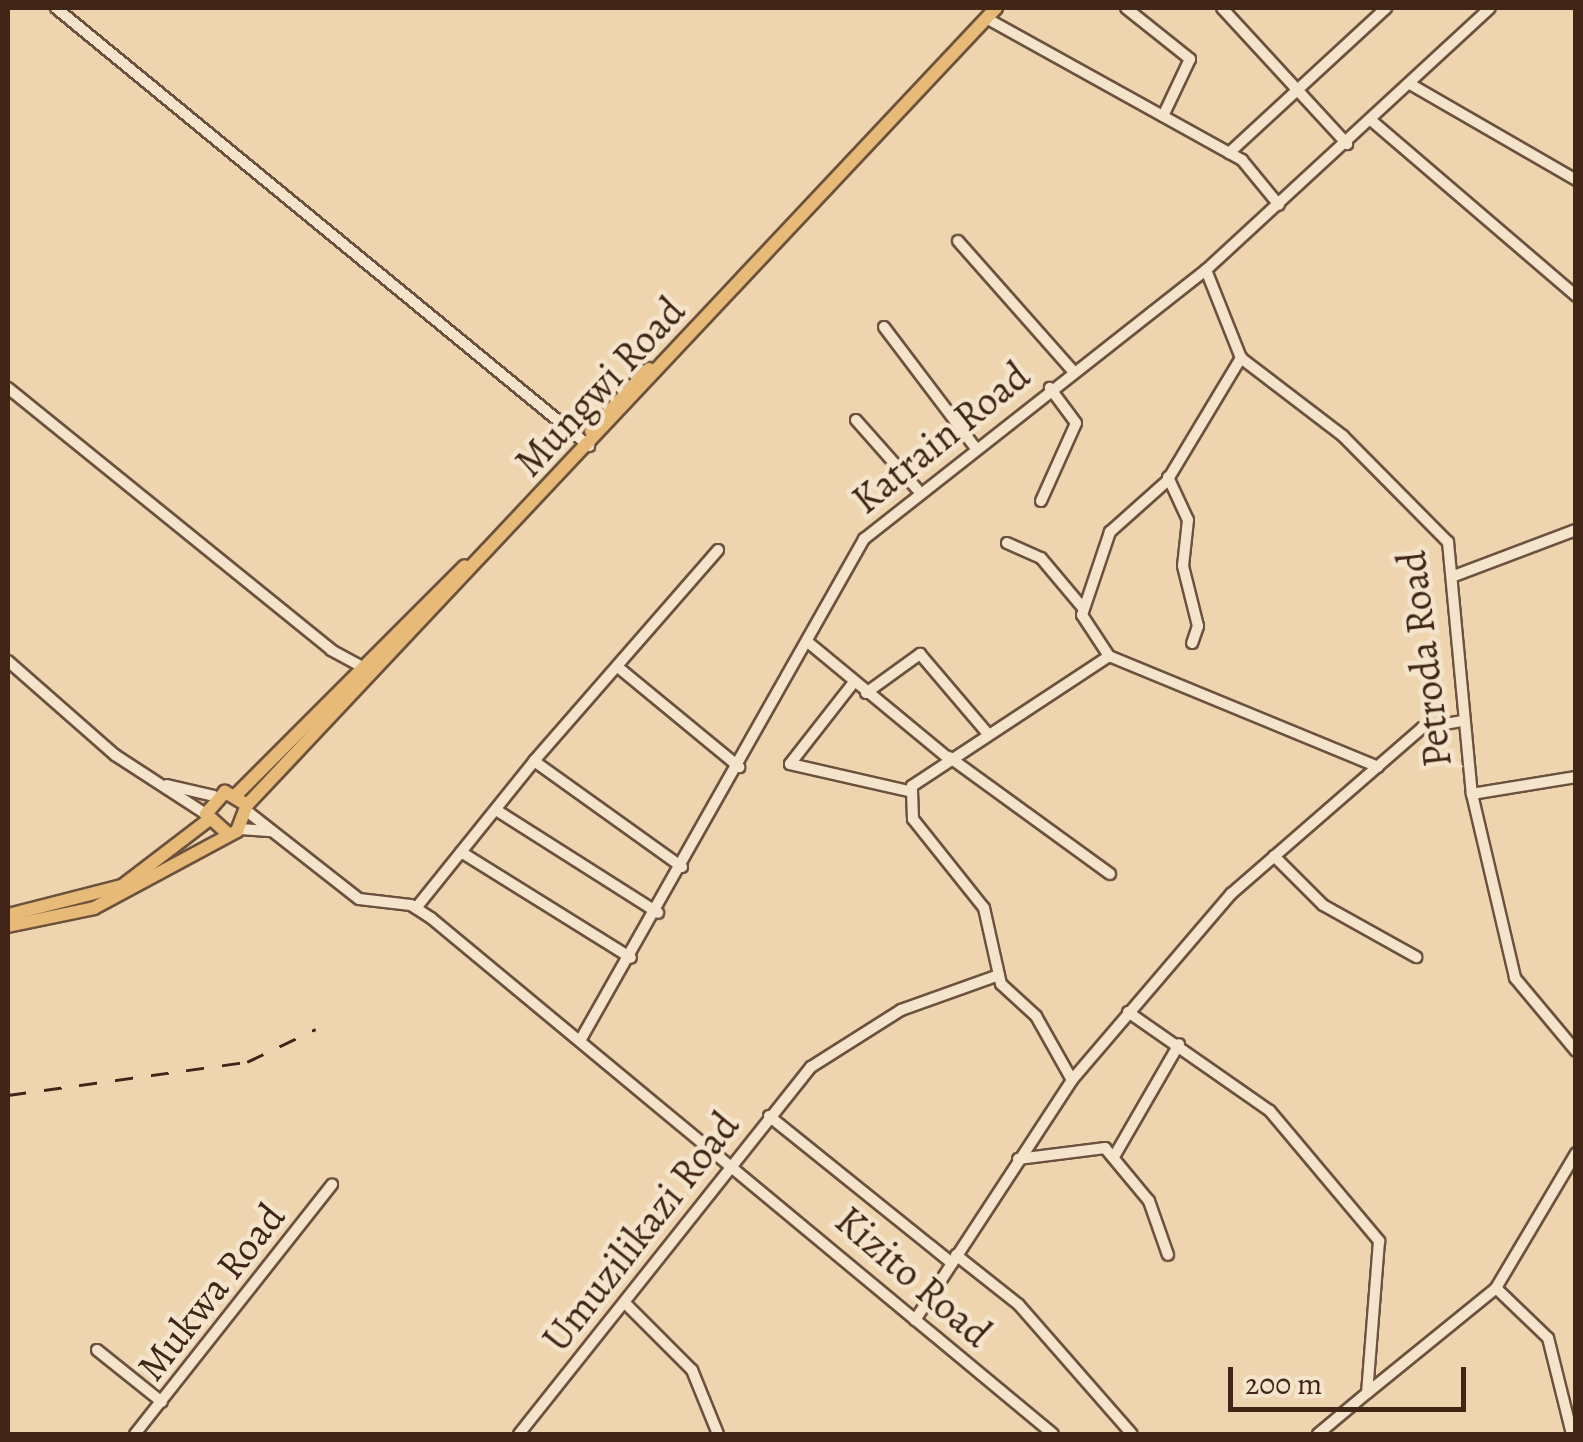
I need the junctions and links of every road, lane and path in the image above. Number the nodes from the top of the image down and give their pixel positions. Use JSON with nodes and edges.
{"nodes":[{"id":1,"x":56,"y":8,"type":"edge"},
{"id":2,"x":1126,"y":8,"type":"edge"},
{"id":3,"x":1222,"y":8,"type":"edge"},
{"id":4,"x":1386,"y":8,"type":"edge"},
{"id":5,"x":1490,"y":8,"type":"edge"},
{"id":6,"x":991,"y":11,"type":"edge"},
{"id":7,"x":1297,"y":83,"type":"junction"},
{"id":8,"x":1410,"y":84,"type":"junction"},
{"id":9,"x":1162,"y":116,"type":"junction"},
{"id":10,"x":1372,"y":121,"type":"junction"},
{"id":11,"x":1347,"y":144,"type":"junction"},
{"id":12,"x":1229,"y":153,"type":"junction"},
{"id":13,"x":1576,"y":180,"type":"edge"},
{"id":14,"x":1279,"y":205,"type":"junction"},
{"id":15,"x":958,"y":241,"type":"dead end"},
{"id":16,"x":1206,"y":270,"type":"junction"},
{"id":17,"x":1576,"y":296,"type":"edge"},
{"id":18,"x":884,"y":328,"type":"dead end"},
{"id":19,"x":1240,"y":358,"type":"junction"},
{"id":20,"x":1072,"y":370,"type":"junction"},
{"id":21,"x":8,"y":388,"type":"edge"},
{"id":22,"x":1050,"y":388,"type":"junction"},
{"id":23,"x":856,"y":420,"type":"dead end"},
{"id":24,"x":586,"y":443,"type":"junction"},
{"id":25,"x":974,"y":446,"type":"junction"},
{"id":26,"x":1168,"y":477,"type":"junction"},
{"id":27,"x":917,"y":489,"type":"junction"},
{"id":28,"x":1040,"y":501,"type":"dead end"},
{"id":29,"x":1576,"y":530,"type":"edge"},
{"id":30,"x":1007,"y":543,"type":"dead end"},
{"id":31,"x":718,"y":550,"type":"dead end"},
{"id":32,"x":1454,"y":576,"type":"junction"},
{"id":33,"x":1083,"y":608,"type":"junction"},
{"id":34,"x":1192,"y":642,"type":"dead end"},
{"id":35,"x":809,"y":643,"type":"junction"},
{"id":36,"x":1109,"y":656,"type":"junction"},
{"id":37,"x":8,"y":661,"type":"edge"},
{"id":38,"x":619,"y":668,"type":"junction"},
{"id":39,"x":368,"y":670,"type":"junction"},
{"id":40,"x":854,"y":682,"type":"junction"},
{"id":41,"x":866,"y":692,"type":"junction"},
{"id":42,"x":1460,"y":721,"type":"junction"},
{"id":43,"x":988,"y":734,"type":"junction"},
{"id":44,"x":948,"y":758,"type":"junction"},
{"id":45,"x":534,"y":761,"type":"junction"},
{"id":46,"x":1378,"y":766,"type":"junction"},
{"id":47,"x":739,"y":767,"type":"junction"},
{"id":48,"x":1576,"y":776,"type":"edge"},
{"id":49,"x":161,"y":783,"type":"junction"},
{"id":50,"x":908,"y":791,"type":"junction"},
{"id":51,"x":1472,"y":794,"type":"junction"},
{"id":52,"x":214,"y":796,"type":"junction"},
{"id":53,"x":244,"y":804,"type":"junction"},
{"id":54,"x":496,"y":810,"type":"junction"},
{"id":55,"x":206,"y":818,"type":"junction"},
{"id":56,"x":234,"y":832,"type":"junction"},
{"id":57,"x":278,"y":832,"type":"junction"},
{"id":58,"x":461,"y":852,"type":"junction"},
{"id":59,"x":1274,"y":856,"type":"junction"},
{"id":60,"x":682,"y":868,"type":"junction"},
{"id":61,"x":1110,"y":874,"type":"dead end"},
{"id":62,"x":416,"y":908,"type":"junction"},
{"id":63,"x":658,"y":913,"type":"junction"},
{"id":64,"x":8,"y":915,"type":"edge"},
{"id":65,"x":8,"y":926,"type":"edge"},
{"id":66,"x":1416,"y":957,"type":"dead end"},
{"id":67,"x":631,"y":958,"type":"junction"},
{"id":68,"x":999,"y":974,"type":"junction"},
{"id":69,"x":1128,"y":1012,"type":"junction"},
{"id":70,"x":582,"y":1039,"type":"junction"},
{"id":71,"x":1178,"y":1044,"type":"junction"},
{"id":72,"x":1576,"y":1051,"type":"edge"},
{"id":73,"x":1072,"y":1080,"type":"junction"},
{"id":74,"x":769,"y":1116,"type":"junction"},
{"id":75,"x":1576,"y":1153,"type":"edge"},
{"id":76,"x":1115,"y":1154,"type":"junction"},
{"id":77,"x":1018,"y":1159,"type":"junction"},
{"id":78,"x":736,"y":1164,"type":"junction"},
{"id":79,"x":332,"y":1185,"type":"dead end"},
{"id":80,"x":1168,"y":1255,"type":"dead end"},
{"id":81,"x":954,"y":1259,"type":"junction"},
{"id":82,"x":1496,"y":1288,"type":"junction"},
{"id":83,"x":625,"y":1302,"type":"junction"},
{"id":84,"x":915,"y":1320,"type":"junction"},
{"id":85,"x":97,"y":1350,"type":"dead end"},
{"id":86,"x":1367,"y":1393,"type":"junction"},
{"id":87,"x":162,"y":1402,"type":"junction"},
{"id":88,"x":136,"y":1434,"type":"edge"},
{"id":89,"x":519,"y":1434,"type":"edge"},
{"id":90,"x":718,"y":1434,"type":"edge"},
{"id":91,"x":1053,"y":1434,"type":"edge"},
{"id":92,"x":1132,"y":1434,"type":"edge"},
{"id":93,"x":1318,"y":1434,"type":"edge"},
{"id":94,"x":1572,"y":1434,"type":"edge"}],
"edges":[{"from":1,"to":24,"type":"street"},
{"from":2,"to":9,"type":"street"},
{"from":3,"to":7,"type":"street"},
{"from":4,"to":7,"type":"street"},
{"from":5,"to":8,"type":"street","name":"Katrain Road"},
{"from":6,"to":9,"type":"street"},
{"from":6,"to":24,"type":"main road","name":"Mungwi Road"},
{"from":7,"to":11,"type":"street"},
{"from":7,"to":12,"type":"street"},
{"from":8,"to":10,"type":"street","name":"Katrain Road"},
{"from":8,"to":13,"type":"street"},
{"from":9,"to":12,"type":"street"},
{"from":10,"to":11,"type":"street","name":"Katrain Road"},
{"from":10,"to":17,"type":"street"},
{"from":11,"to":14,"type":"street","name":"Katrain Road"},
{"from":12,"to":14,"type":"street"},
{"from":14,"to":16,"type":"street","name":"Katrain Road"},
{"from":15,"to":20,"type":"street"},
{"from":16,"to":19,"type":"street","name":"Petroda Road"},
{"from":16,"to":20,"type":"street","name":"Katrain Road"},
{"from":18,"to":25,"type":"street"},
{"from":19,"to":26,"type":"street"},
{"from":19,"to":32,"type":"street","name":"Petroda Road"},
{"from":20,"to":22,"type":"street","name":"Katrain Road"},
{"from":21,"to":39,"type":"street"},
{"from":22,"to":25,"type":"street","name":"Katrain Road"},
{"from":22,"to":28,"type":"street"},
{"from":23,"to":27,"type":"street"},
{"from":24,"to":39,"type":"main road","name":"Mungwi Road"},
{"from":24,"to":53,"type":"main road","name":"Mungwi Road"},
{"from":25,"to":27,"type":"street","name":"Katrain Road"},
{"from":26,"to":33,"type":"street"},
{"from":26,"to":34,"type":"street"},
{"from":27,"to":35,"type":"street","name":"Katrain Road"},
{"from":29,"to":32,"type":"street"},
{"from":30,"to":33,"type":"street"},
{"from":31,"to":38,"type":"street"},
{"from":32,"to":42,"type":"street","name":"Petroda Road"},
{"from":33,"to":36,"type":"street"},
{"from":35,"to":40,"type":"street"},
{"from":35,"to":47,"type":"street","name":"Katrain Road"},
{"from":36,"to":43,"type":"street"},
{"from":36,"to":46,"type":"street"},
{"from":37,"to":49,"type":"street"},
{"from":38,"to":45,"type":"street"},
{"from":38,"to":47,"type":"street"},
{"from":39,"to":53,"type":"main road","name":"Mungwi Road"},
{"from":40,"to":41,"type":"street"},
{"from":40,"to":50,"type":"street"},
{"from":41,"to":43,"type":"street"},
{"from":41,"to":44,"type":"street"},
{"from":42,"to":46,"type":"street"},
{"from":42,"to":51,"type":"street","name":"Petroda Road"},
{"from":43,"to":44,"type":"street"},
{"from":44,"to":50,"type":"street"},
{"from":44,"to":61,"type":"street"},
{"from":45,"to":54,"type":"street"},
{"from":45,"to":60,"type":"street"},
{"from":46,"to":59,"type":"street"},
{"from":47,"to":60,"type":"street","name":"Katrain Road"},
{"from":48,"to":51,"type":"street"},
{"from":49,"to":52,"type":"street"},
{"from":49,"to":55,"type":"street"},
{"from":50,"to":68,"type":"street"},
{"from":51,"to":72,"type":"street","name":"Petroda Road"},
{"from":52,"to":53,"type":"main road"},
{"from":52,"to":55,"type":"main road"},
{"from":53,"to":56,"type":"main road"},
{"from":53,"to":57,"type":"street"},
{"from":54,"to":58,"type":"street"},
{"from":54,"to":63,"type":"street"},
{"from":55,"to":56,"type":"main road"},
{"from":55,"to":64,"type":"main road"},
{"from":56,"to":57,"type":"street"},
{"from":56,"to":65,"type":"main road"},
{"from":57,"to":62,"type":"street"},
{"from":58,"to":62,"type":"street"},
{"from":58,"to":67,"type":"street"},
{"from":59,"to":66,"type":"street"},
{"from":59,"to":69,"type":"street"},
{"from":60,"to":63,"type":"street","name":"Katrain Road"},
{"from":62,"to":70,"type":"street","name":"Kizito Road"},
{"from":63,"to":67,"type":"street","name":"Katrain Road"},
{"from":67,"to":70,"type":"street","name":"Katrain Road"},
{"from":68,"to":73,"type":"street"},
{"from":68,"to":74,"type":"street","name":"Umuzilikazi Road"},
{"from":69,"to":71,"type":"street"},
{"from":69,"to":73,"type":"street"},
{"from":70,"to":78,"type":"street","name":"Kizito Road"},
{"from":71,"to":76,"type":"street"},
{"from":71,"to":86,"type":"street"},
{"from":73,"to":77,"type":"street"},
{"from":74,"to":78,"type":"street","name":"Umuzilikazi Road"},
{"from":74,"to":81,"type":"street"},
{"from":75,"to":82,"type":"street"},
{"from":76,"to":77,"type":"street"},
{"from":76,"to":80,"type":"street"},
{"from":77,"to":81,"type":"street"},
{"from":78,"to":83,"type":"street","name":"Umuzilikazi Road"},
{"from":78,"to":84,"type":"street","name":"Kizito Road"},
{"from":79,"to":87,"type":"street","name":"Mukwa Road"},
{"from":81,"to":84,"type":"street"},
{"from":81,"to":92,"type":"street"},
{"from":82,"to":86,"type":"street"},
{"from":82,"to":94,"type":"street"},
{"from":83,"to":89,"type":"street","name":"Umuzilikazi Road"},
{"from":83,"to":90,"type":"street"},
{"from":84,"to":91,"type":"street","name":"Kizito Road"},
{"from":85,"to":87,"type":"street"},
{"from":86,"to":93,"type":"street"},
{"from":87,"to":88,"type":"street","name":"Mukwa Road"}]}
